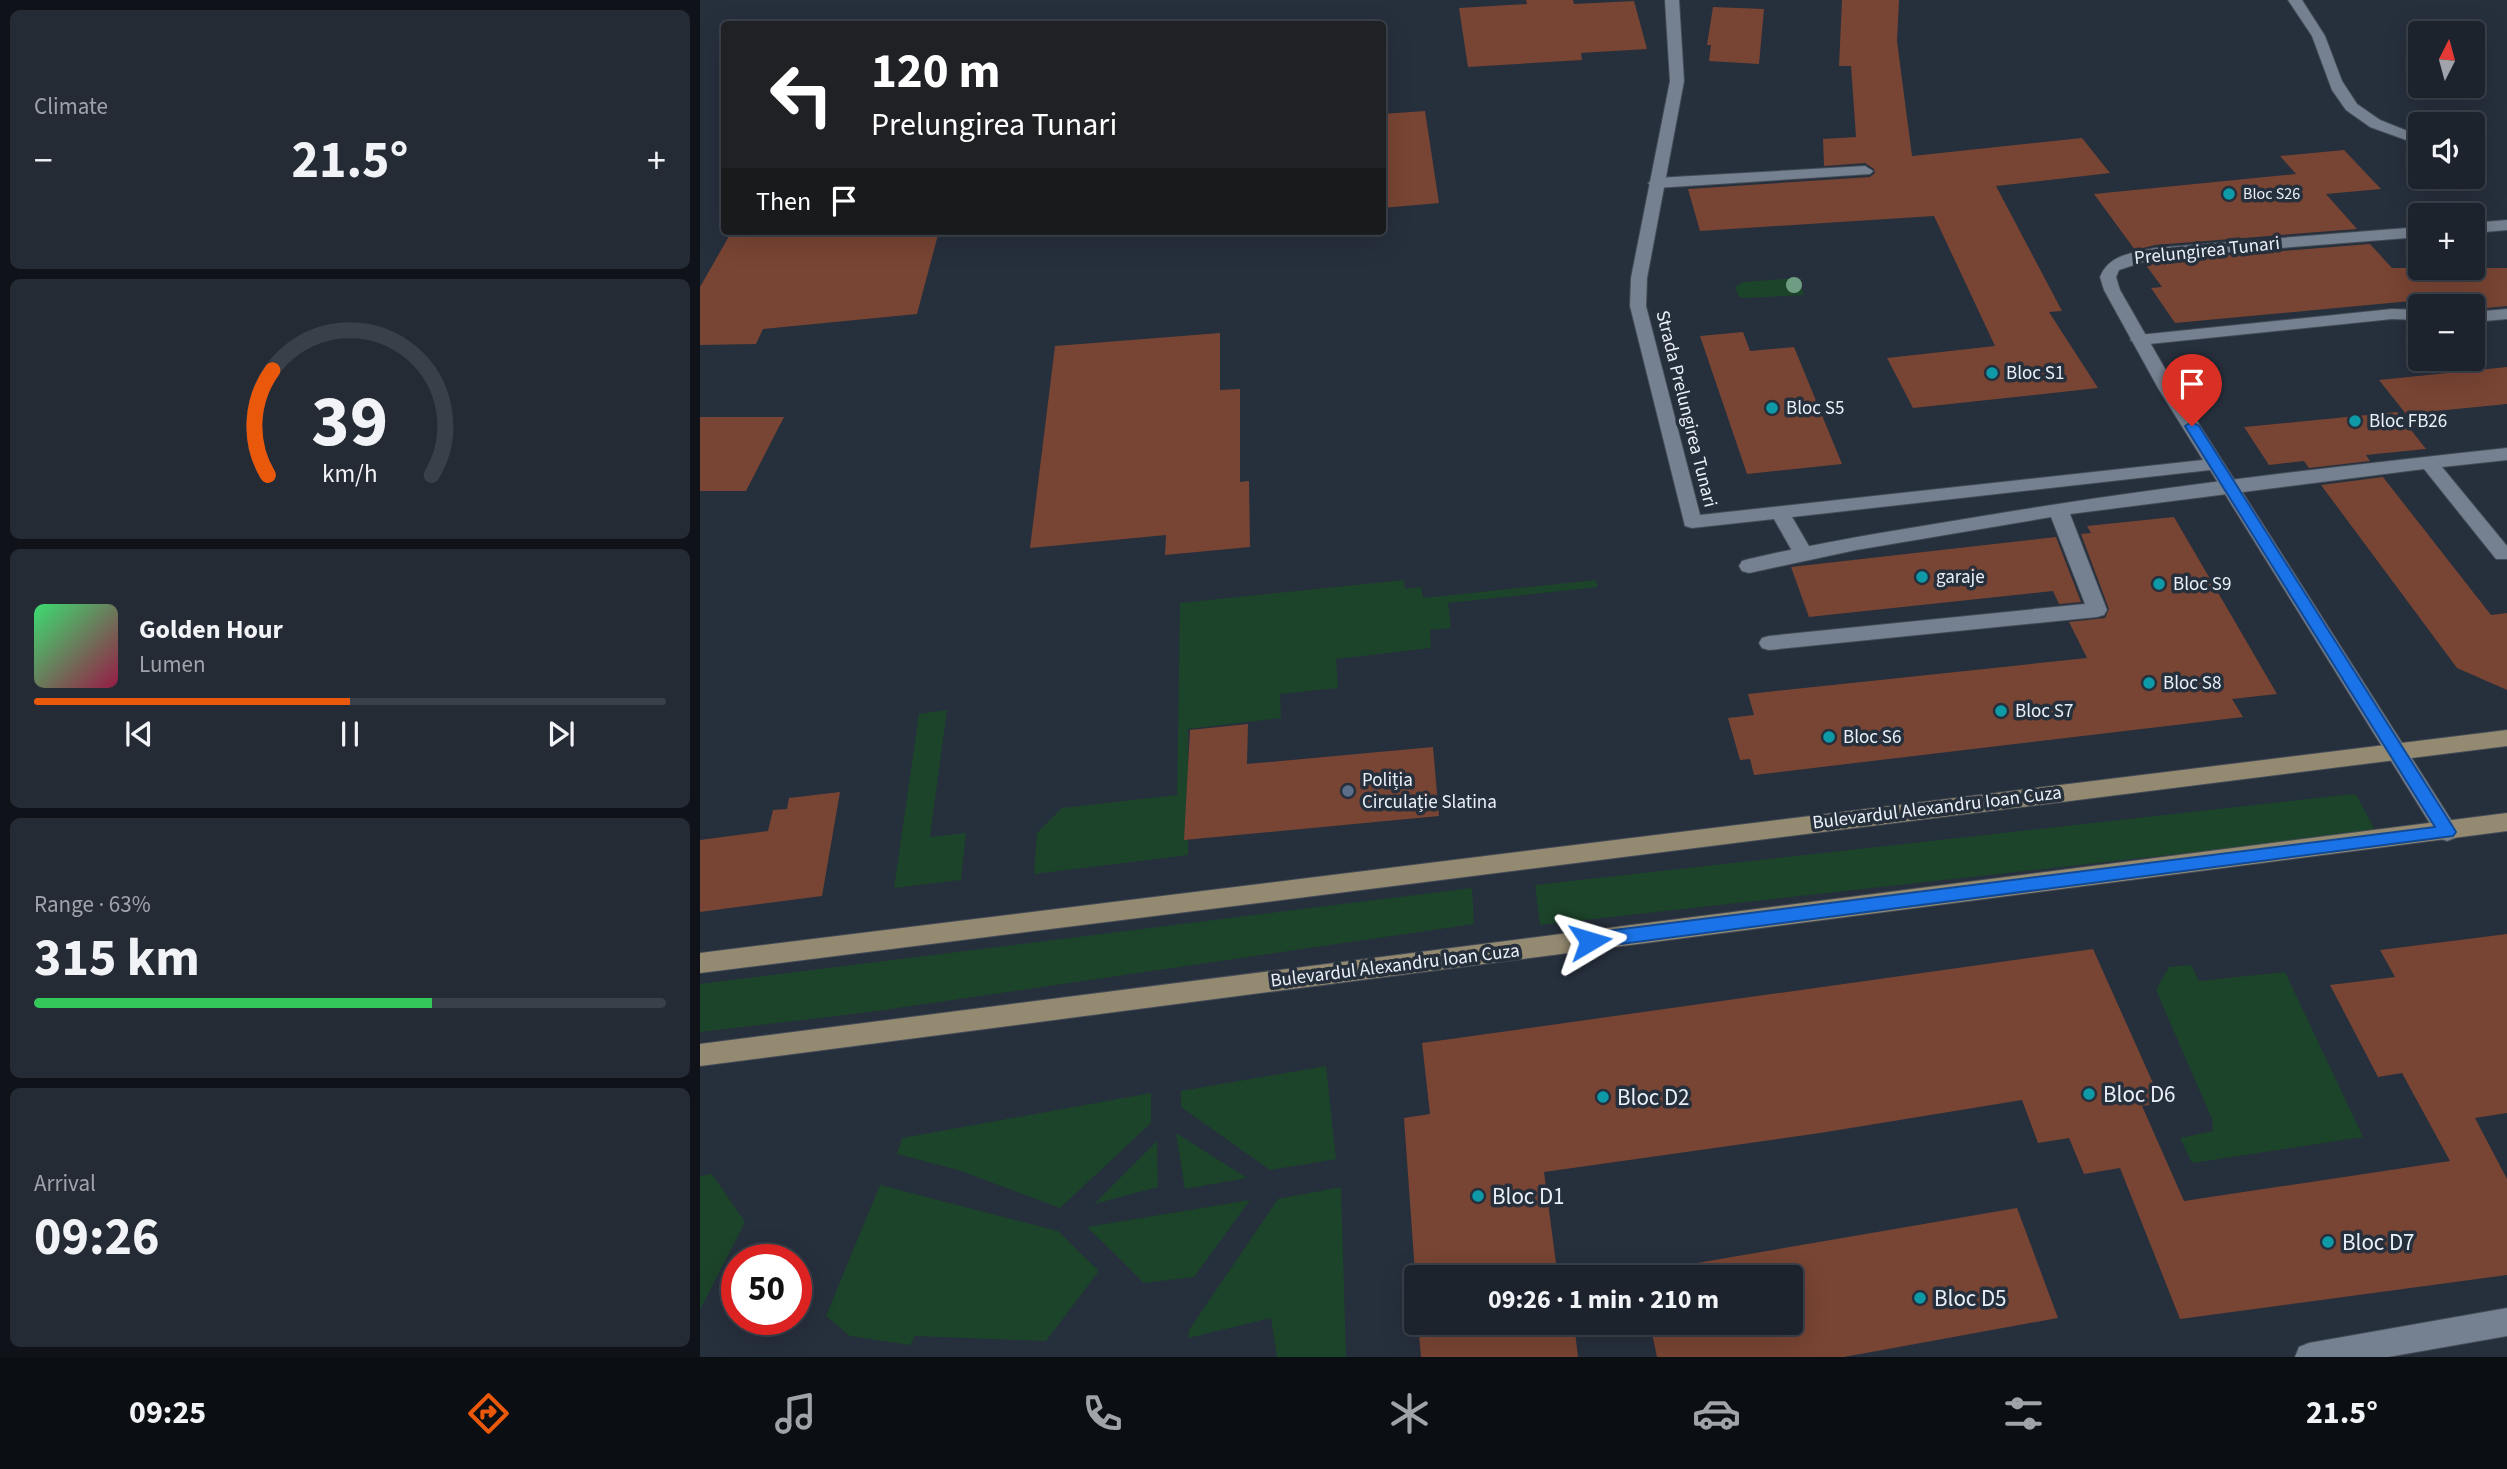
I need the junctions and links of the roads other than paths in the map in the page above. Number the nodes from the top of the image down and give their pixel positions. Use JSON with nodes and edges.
{"nodes":[{"id":1,"x":1672,"y":0,"type":"edge"},
{"id":2,"x":2295,"y":0,"type":"edge"},
{"id":3,"x":2408,"y":136,"type":"edge"},
{"id":4,"x":1865,"y":171,"type":"dead end"},
{"id":5,"x":1656,"y":183,"type":"junction"},
{"id":6,"x":2507,"y":225,"type":"edge"},
{"id":7,"x":2485,"y":227,"type":"edge"},
{"id":8,"x":2408,"y":233,"type":"edge"},
{"id":9,"x":2507,"y":314,"type":"edge"},
{"id":10,"x":2408,"y":315,"type":"edge"},
{"id":11,"x":2485,"y":316,"type":"edge"},
{"id":12,"x":2139,"y":340,"type":"junction"},
{"id":13,"x":2507,"y":454,"type":"edge"},
{"id":14,"x":2429,"y":463,"type":"junction"},
{"id":15,"x":2216,"y":464,"type":"junction"},
{"id":16,"x":2229,"y":484,"type":"junction"},
{"id":17,"x":2058,"y":509,"type":"junction"},
{"id":18,"x":1780,"y":513,"type":"junction"},
{"id":19,"x":1803,"y":553,"type":"junction"},
{"id":20,"x":2507,"y":553,"type":"edge"},
{"id":21,"x":1749,"y":566,"type":"dead end"},
{"id":22,"x":1769,"y":643,"type":"dead end"},
{"id":23,"x":2507,"y":738,"type":"edge"},
{"id":24,"x":2396,"y":751,"type":"junction"},
{"id":25,"x":2507,"y":822,"type":"edge"},
{"id":26,"x":2447,"y":832,"type":"junction"},
{"id":27,"x":700,"y":963,"type":"edge"},
{"id":28,"x":700,"y":1055,"type":"edge"},
{"id":29,"x":2507,"y":1322,"type":"edge"},
{"id":30,"x":2309,"y":1357,"type":"edge"}],
"edges":[{"from":1,"to":5,"type":"street","name":"Strada Prelungirea Tunari"},
{"from":2,"to":3,"type":"street"},
{"from":4,"to":5,"type":"street"},
{"from":5,"to":18,"type":"street","name":"Strada Prelungirea Tunari"},
{"from":6,"to":7,"type":"street"},
{"from":8,"to":12,"type":"street","name":"Prelungirea Tunari"},
{"from":9,"to":11,"type":"street"},
{"from":10,"to":12,"type":"street"},
{"from":12,"to":15,"type":"street","name":"Prelungirea Tunari"},
{"from":13,"to":14,"type":"street"},
{"from":14,"to":16,"type":"street"},
{"from":14,"to":20,"type":"street"},
{"from":15,"to":16,"type":"street","name":"Prelungirea Tunari"},
{"from":15,"to":18,"type":"street"},
{"from":16,"to":17,"type":"street"},
{"from":16,"to":24,"type":"street","name":"Prelungirea Tunari"},
{"from":17,"to":19,"type":"street"},
{"from":17,"to":22,"type":"street"},
{"from":18,"to":19,"type":"street"},
{"from":19,"to":21,"type":"street"},
{"from":23,"to":24,"type":"main road","name":"Bulevardul Alexandru Ioan Cuza"},
{"from":24,"to":26,"type":"street","name":"Prelungirea Tunari"},
{"from":24,"to":27,"type":"main road","name":"Bulevardul Alexandru Ioan Cuza"},
{"from":25,"to":26,"type":"main road","name":"Bulevardul Alexandru Ioan Cuza"},
{"from":26,"to":28,"type":"main road","name":"Bulevardul Alexandru Ioan Cuza"},
{"from":29,"to":30,"type":"street"}]}
